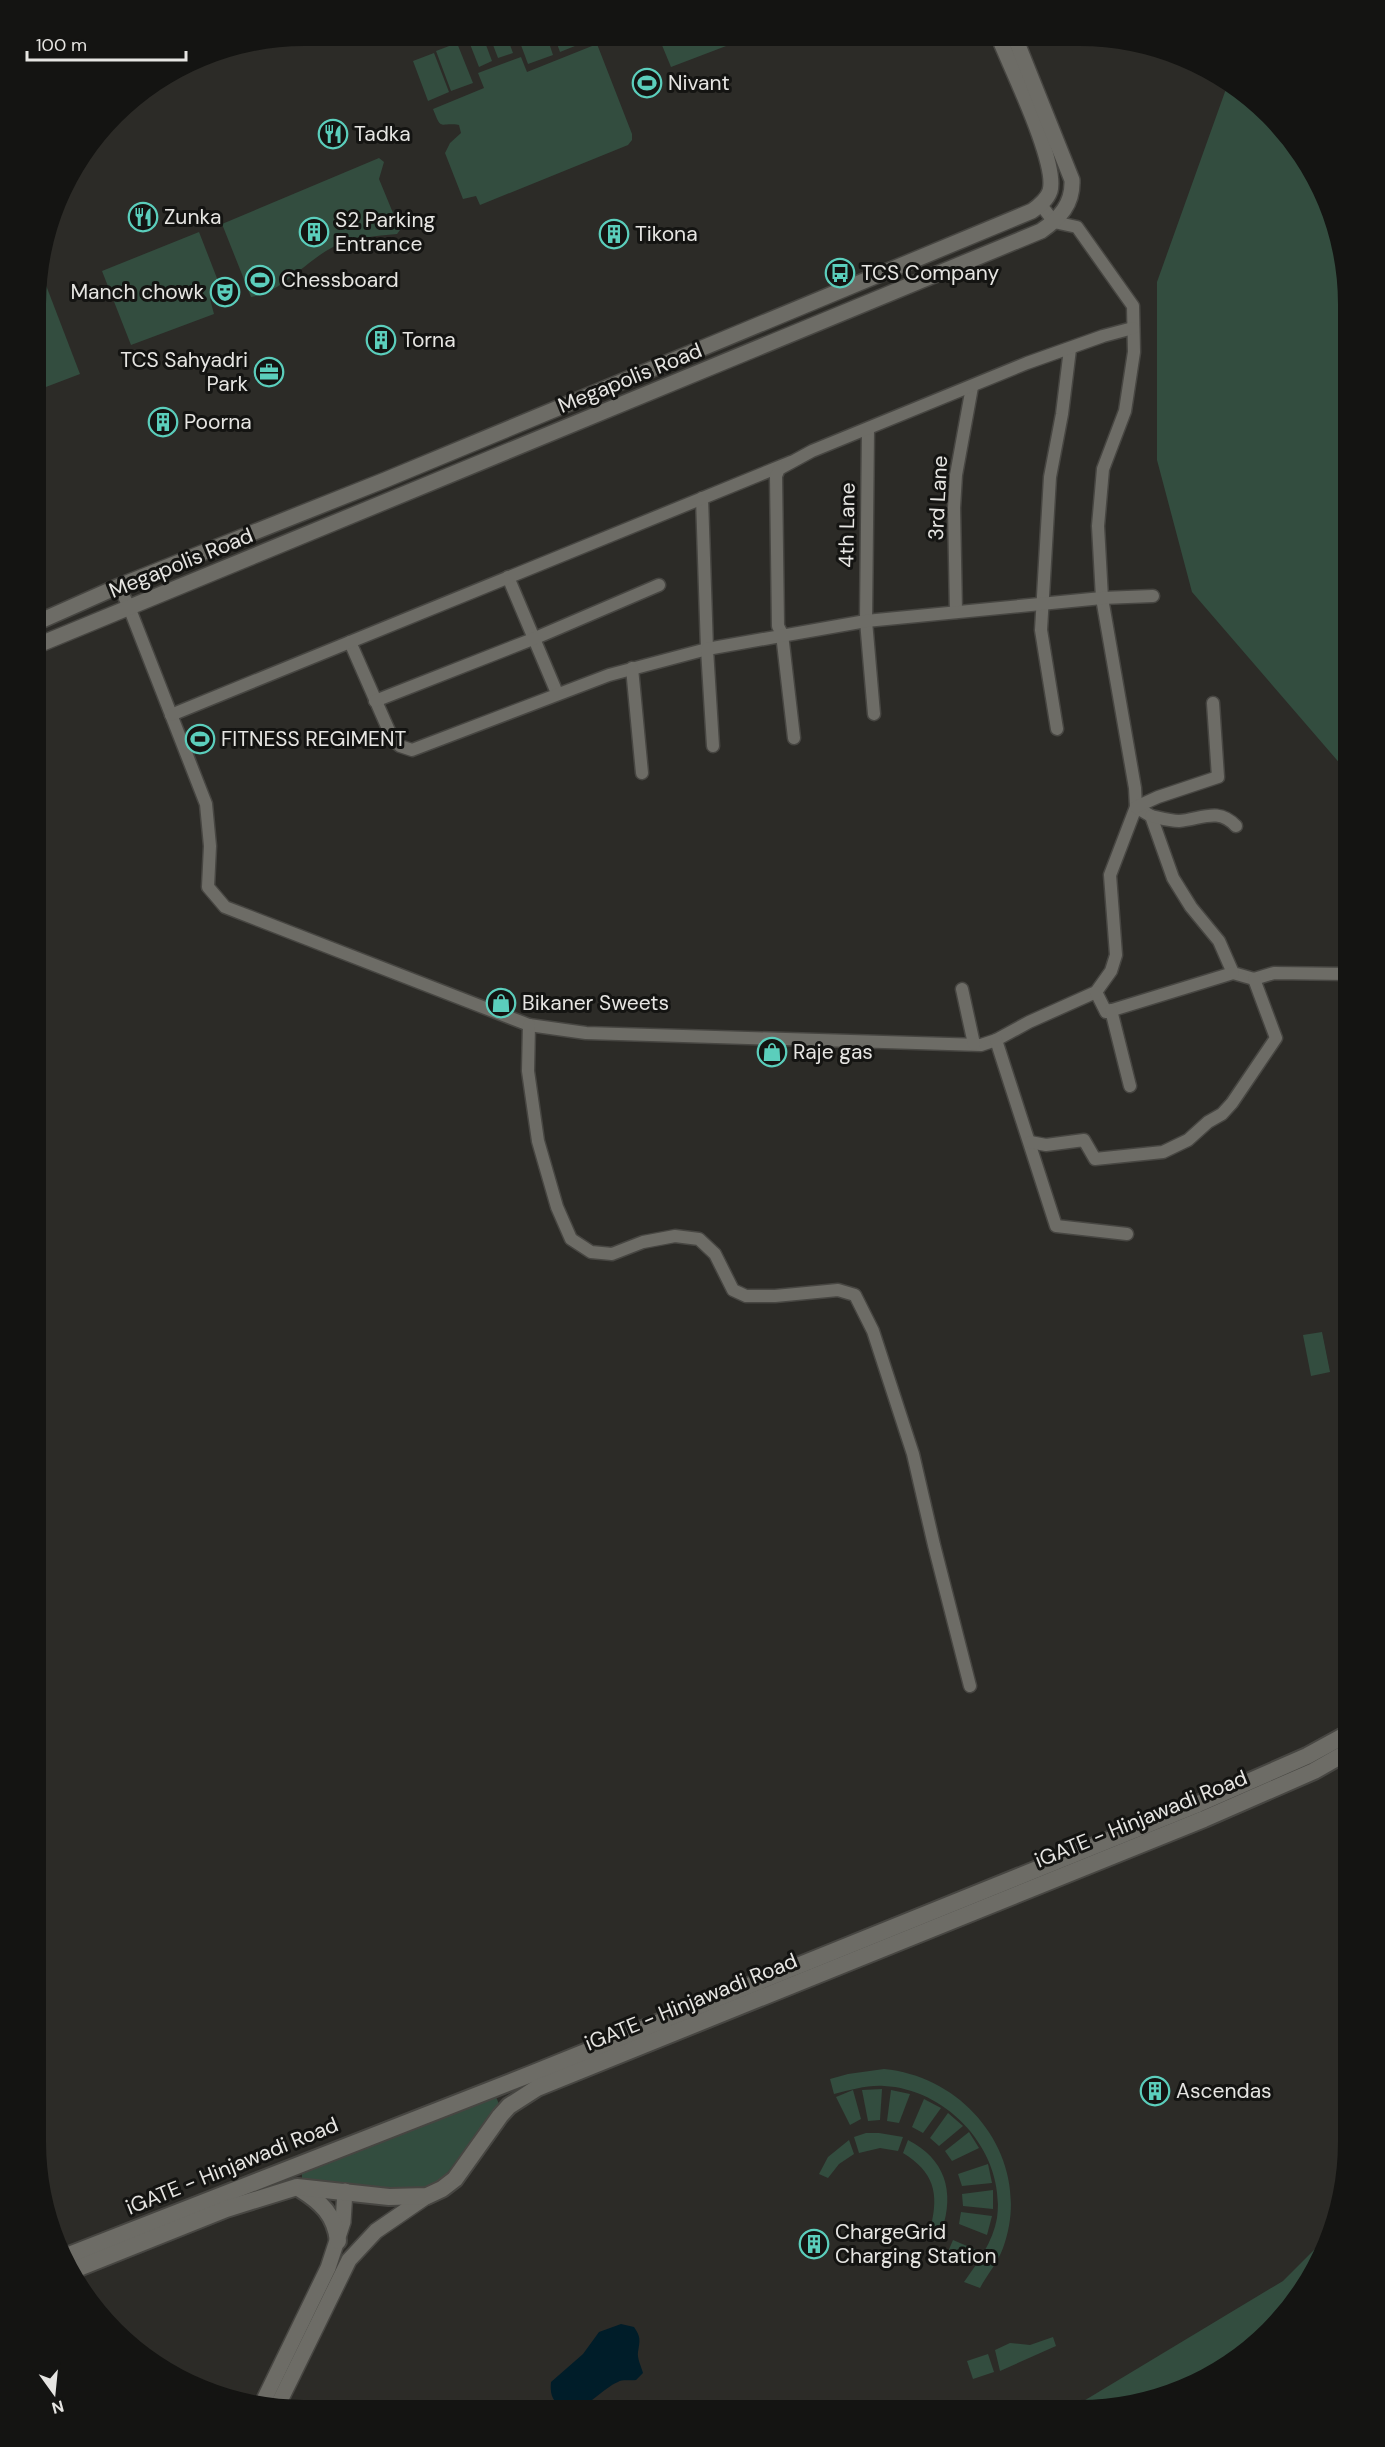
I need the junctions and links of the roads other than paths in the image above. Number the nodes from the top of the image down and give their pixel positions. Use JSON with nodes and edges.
{"nodes":[{"id":1,"x":1002,"y":46,"type":"edge"},
{"id":2,"x":1018,"y":46,"type":"edge"},
{"id":3,"x":1041,"y":205,"type":"junction"},
{"id":4,"x":1053,"y":222,"type":"junction"},
{"id":5,"x":1133,"y":328,"type":"junction"},
{"id":6,"x":1070,"y":349,"type":"junction"},
{"id":7,"x":972,"y":387,"type":"junction"},
{"id":8,"x":868,"y":429,"type":"junction"},
{"id":9,"x":791,"y":462,"type":"junction"},
{"id":10,"x":702,"y":498,"type":"junction"},
{"id":11,"x":508,"y":577,"type":"junction"},
{"id":12,"x":659,"y":585,"type":"dead end"},
{"id":13,"x":119,"y":586,"type":"junction"},
{"id":14,"x":1153,"y":596,"type":"dead end"},
{"id":15,"x":1101,"y":598,"type":"junction"},
{"id":16,"x":1043,"y":604,"type":"junction"},
{"id":17,"x":129,"y":607,"type":"junction"},
{"id":18,"x":956,"y":612,"type":"junction"},
{"id":19,"x":46,"y":618,"type":"edge"},
{"id":20,"x":866,"y":621,"type":"junction"},
{"id":21,"x":782,"y":634,"type":"junction"},
{"id":22,"x":532,"y":639,"type":"junction"},
{"id":23,"x":46,"y":642,"type":"edge"},
{"id":24,"x":350,"y":642,"type":"junction"},
{"id":25,"x":707,"y":649,"type":"junction"},
{"id":26,"x":632,"y":668,"type":"junction"},
{"id":27,"x":557,"y":693,"type":"junction"},
{"id":28,"x":375,"y":701,"type":"junction"},
{"id":29,"x":1213,"y":703,"type":"dead end"},
{"id":30,"x":873,"y":714,"type":"dead end"},
{"id":31,"x":171,"y":715,"type":"junction"},
{"id":32,"x":1057,"y":729,"type":"dead end"},
{"id":33,"x":794,"y":738,"type":"dead end"},
{"id":34,"x":713,"y":746,"type":"dead end"},
{"id":35,"x":642,"y":773,"type":"dead end"},
{"id":36,"x":1136,"y":807,"type":"junction"},
{"id":37,"x":1151,"y":816,"type":"junction"},
{"id":38,"x":1236,"y":826,"type":"dead end"},
{"id":39,"x":1233,"y":973,"type":"junction"},
{"id":40,"x":1338,"y":974,"type":"edge"},
{"id":41,"x":1254,"y":979,"type":"junction"},
{"id":42,"x":962,"y":989,"type":"dead end"},
{"id":43,"x":1096,"y":992,"type":"junction"},
{"id":44,"x":1111,"y":1011,"type":"junction"},
{"id":45,"x":530,"y":1025,"type":"junction"},
{"id":46,"x":996,"y":1040,"type":"junction"},
{"id":47,"x":974,"y":1044,"type":"junction"},
{"id":48,"x":1130,"y":1086,"type":"dead end"},
{"id":49,"x":1030,"y":1142,"type":"junction"},
{"id":50,"x":1127,"y":1234,"type":"dead end"},
{"id":51,"x":970,"y":1686,"type":"dead end"},
{"id":52,"x":1338,"y":1739,"type":"edge"},
{"id":53,"x":1338,"y":1757,"type":"edge"},
{"id":54,"x":501,"y":2085,"type":"junction"},
{"id":55,"x":509,"y":2106,"type":"junction"},
{"id":56,"x":297,"y":2187,"type":"junction"},
{"id":57,"x":345,"y":2191,"type":"junction"},
{"id":58,"x":428,"y":2196,"type":"junction"},
{"id":59,"x":338,"y":2241,"type":"junction"},
{"id":60,"x":72,"y":2254,"type":"edge"},
{"id":61,"x":79,"y":2268,"type":"edge"},
{"id":62,"x":265,"y":2397,"type":"edge"},
{"id":63,"x":281,"y":2399,"type":"edge"}],
"edges":[{"from":1,"to":3,"type":"street"},
{"from":2,"to":4,"type":"street","name":"Megapolis Road"},
{"from":3,"to":4,"type":"street"},
{"from":3,"to":13,"type":"street","name":"Megapolis Road"},
{"from":4,"to":5,"type":"street"},
{"from":4,"to":17,"type":"street","name":"Megapolis Road"},
{"from":5,"to":6,"type":"street"},
{"from":5,"to":15,"type":"street"},
{"from":6,"to":7,"type":"street"},
{"from":6,"to":16,"type":"street"},
{"from":7,"to":8,"type":"street"},
{"from":7,"to":18,"type":"street","name":"3rd Lane"},
{"from":8,"to":9,"type":"street"},
{"from":8,"to":20,"type":"street","name":"4th Lane"},
{"from":9,"to":10,"type":"street"},
{"from":9,"to":21,"type":"street"},
{"from":10,"to":11,"type":"street"},
{"from":10,"to":25,"type":"street"},
{"from":11,"to":22,"type":"street"},
{"from":11,"to":24,"type":"street"},
{"from":12,"to":22,"type":"street"},
{"from":13,"to":17,"type":"street"},
{"from":13,"to":19,"type":"street","name":"Megapolis Road"},
{"from":14,"to":15,"type":"street"},
{"from":15,"to":16,"type":"street"},
{"from":15,"to":36,"type":"street"},
{"from":16,"to":18,"type":"street"},
{"from":16,"to":32,"type":"street"},
{"from":17,"to":23,"type":"street","name":"Megapolis Road"},
{"from":17,"to":31,"type":"street"},
{"from":18,"to":20,"type":"street"},
{"from":20,"to":21,"type":"street"},
{"from":20,"to":30,"type":"street","name":"4th Lane"},
{"from":21,"to":25,"type":"street"},
{"from":21,"to":33,"type":"street"},
{"from":22,"to":27,"type":"street"},
{"from":22,"to":28,"type":"street"},
{"from":24,"to":28,"type":"street"},
{"from":24,"to":31,"type":"street"},
{"from":25,"to":26,"type":"street"},
{"from":25,"to":34,"type":"street"},
{"from":26,"to":27,"type":"street"},
{"from":26,"to":35,"type":"street"},
{"from":27,"to":28,"type":"street"},
{"from":29,"to":36,"type":"street"},
{"from":31,"to":45,"type":"street"},
{"from":36,"to":37,"type":"street"},
{"from":36,"to":43,"type":"street"},
{"from":37,"to":38,"type":"street"},
{"from":37,"to":39,"type":"street"},
{"from":39,"to":41,"type":"street"},
{"from":39,"to":44,"type":"street"},
{"from":40,"to":41,"type":"street"},
{"from":41,"to":49,"type":"street"},
{"from":42,"to":47,"type":"street"},
{"from":43,"to":44,"type":"street"},
{"from":43,"to":46,"type":"street"},
{"from":44,"to":48,"type":"street"},
{"from":45,"to":47,"type":"street"},
{"from":45,"to":51,"type":"street"},
{"from":46,"to":47,"type":"street"},
{"from":46,"to":49,"type":"street"},
{"from":49,"to":50,"type":"street"},
{"from":52,"to":54,"type":"main road","name":"iGATE - Hinjawadi Road"},
{"from":53,"to":55,"type":"main road","name":"iGATE - Hinjawadi Road"},
{"from":54,"to":55,"type":"main road"},
{"from":54,"to":60,"type":"main road","name":"iGATE - Hinjawadi Road"},
{"from":55,"to":58,"type":"main road","name":"iGATE - Hinjawadi Road"},
{"from":56,"to":57,"type":"main road","name":"iGATE - Hinjawadi Road"},
{"from":56,"to":59,"type":"main road"},
{"from":56,"to":61,"type":"main road","name":"iGATE - Hinjawadi Road"},
{"from":57,"to":58,"type":"main road","name":"iGATE - Hinjawadi Road"},
{"from":57,"to":59,"type":"street"},
{"from":58,"to":63,"type":"street"},
{"from":59,"to":62,"type":"street"}]}
